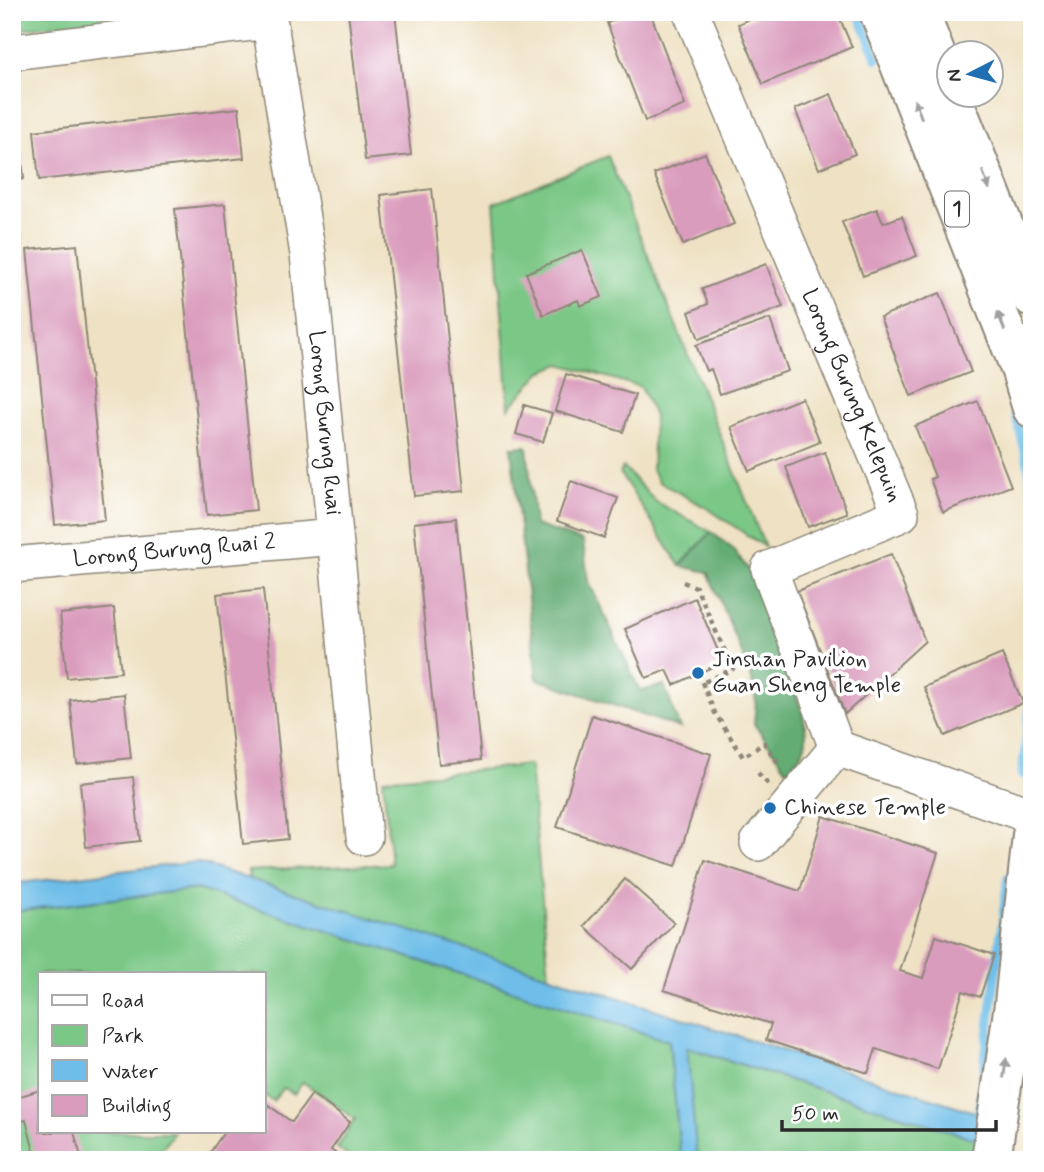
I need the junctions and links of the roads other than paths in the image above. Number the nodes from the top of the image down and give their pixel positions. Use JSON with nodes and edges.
{"nodes":[{"id":1,"x":691,"y":12,"type":"edge"},
{"id":2,"x":879,"y":12,"type":"edge"},
{"id":3,"x":919,"y":12,"type":"edge"},
{"id":4,"x":268,"y":17,"type":"edge"},
{"id":5,"x":12,"y":52,"type":"edge"},
{"id":6,"x":936,"y":56,"type":"edge"},
{"id":7,"x":956,"y":108,"type":"edge"},
{"id":8,"x":1032,"y":297,"type":"edge"},
{"id":9,"x":1032,"y":408,"type":"edge"},
{"id":10,"x":335,"y":537,"type":"junction"},
{"id":11,"x":12,"y":565,"type":"edge"},
{"id":12,"x":836,"y":748,"type":"junction"},
{"id":13,"x":1032,"y":816,"type":"edge"},
{"id":14,"x":1032,"y":835,"type":"edge"},
{"id":15,"x":364,"y":837,"type":"dead end"},
{"id":16,"x":758,"y":843,"type":"dead end"},
{"id":17,"x":991,"y":1160,"type":"edge"}],
"edges":[{"from":1,"to":12,"type":"street","name":"Lorong Burung Kelepuin"},
{"from":9,"to":2,"type":"main road","number":"1","one_way":true},
{"from":3,"to":6,"type":"main road","number":"1"},
{"from":4,"to":5,"type":"street"},
{"from":4,"to":10,"type":"street","name":"Lorong Burung Ruai"},
{"from":7,"to":8,"type":"main road","number":"1","one_way":true},
{"from":10,"to":11,"type":"street","name":"Lorong Burung Ruai 2"},
{"from":10,"to":15,"type":"street","name":"Lorong Burung Ruai"},
{"from":12,"to":13,"type":"street"},
{"from":12,"to":16,"type":"street"},
{"from":17,"to":14,"type":"main road","one_way":true}]}
